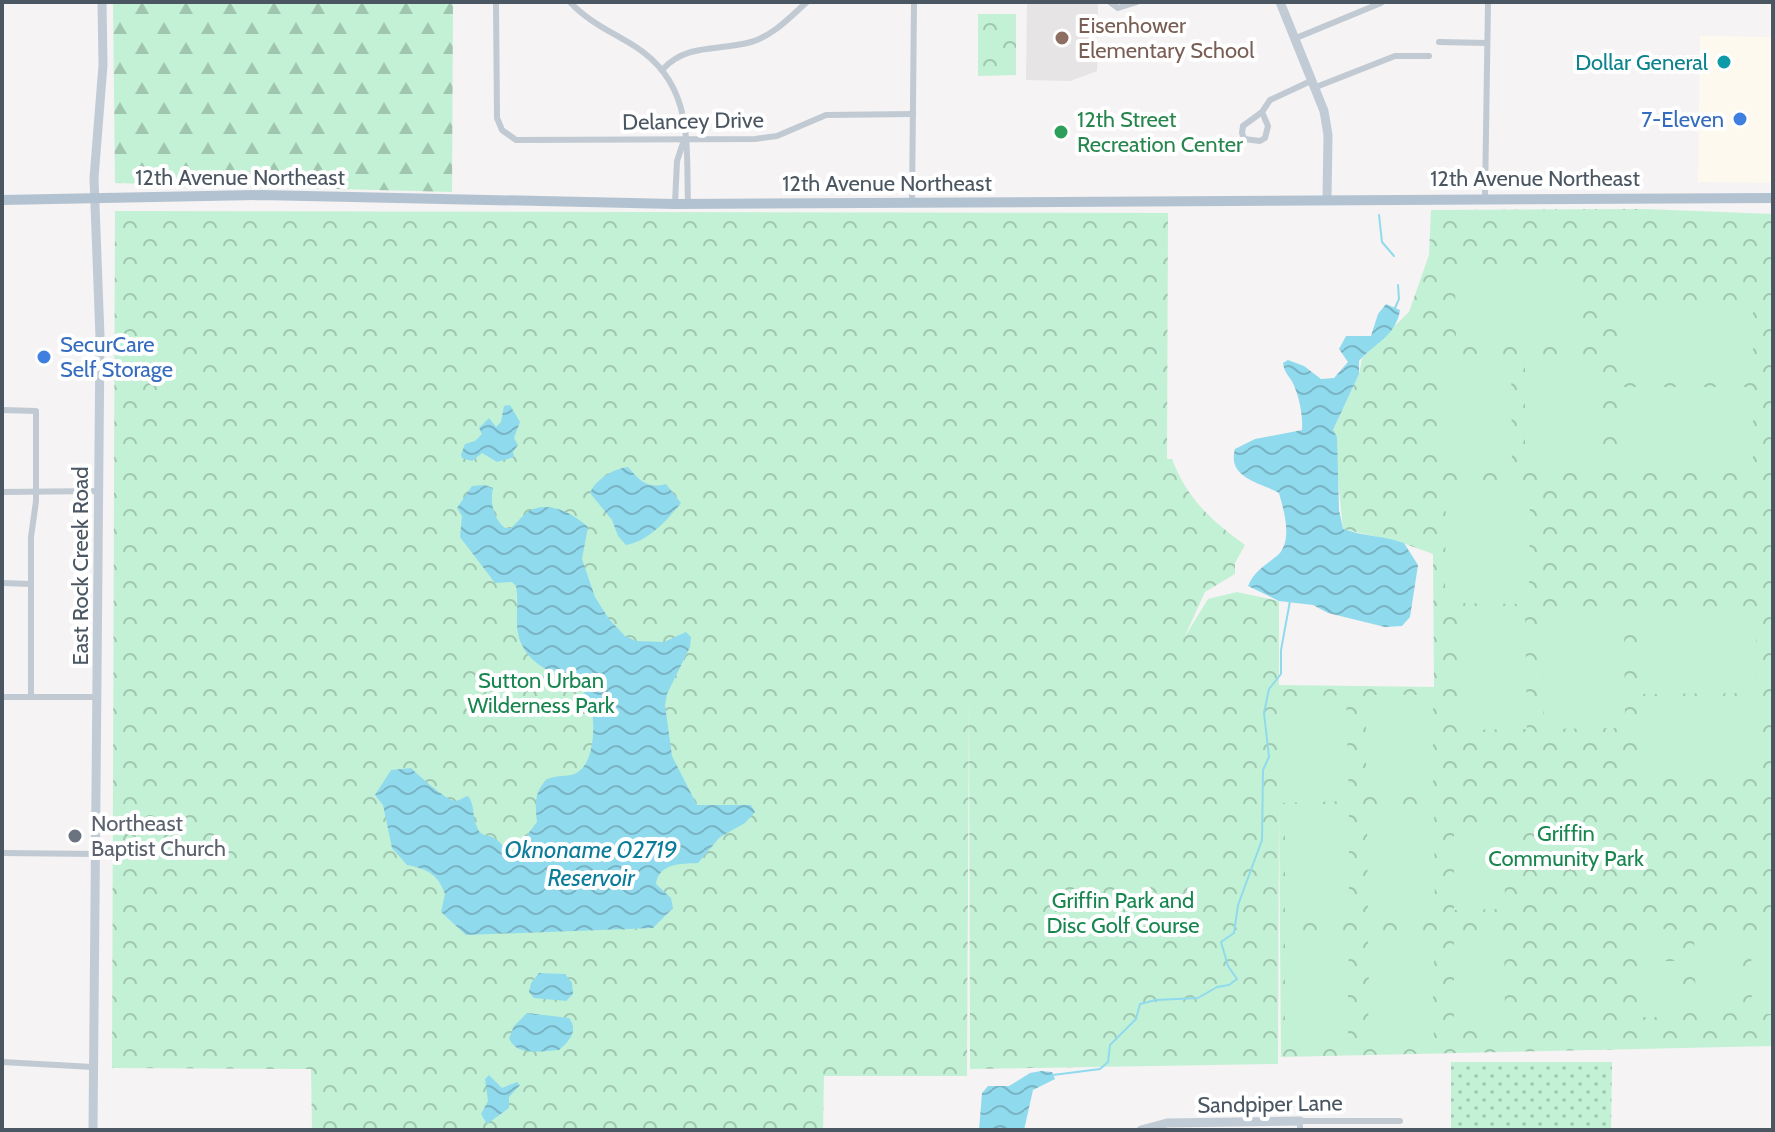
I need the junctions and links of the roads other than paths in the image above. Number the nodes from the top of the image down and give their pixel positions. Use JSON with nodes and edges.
{"nodes":[{"id":1,"x":102,"y":2,"type":"edge"},
{"id":2,"x":496,"y":2,"type":"edge"},
{"id":3,"x":570,"y":2,"type":"edge"},
{"id":4,"x":914,"y":2,"type":"edge"},
{"id":5,"x":1137,"y":2,"type":"edge"},
{"id":6,"x":1280,"y":2,"type":"edge"},
{"id":7,"x":1488,"y":2,"type":"edge"},
{"id":8,"x":1381,"y":3,"type":"edge"},
{"id":9,"x":804,"y":4,"type":"edge"},
{"id":10,"x":1112,"y":5,"type":"edge"},
{"id":11,"x":809,"y":15,"type":"dead end"},
{"id":12,"x":1296,"y":38,"type":"junction"},
{"id":13,"x":1439,"y":42,"type":"dead end"},
{"id":14,"x":1487,"y":43,"type":"junction"},
{"id":15,"x":1429,"y":56,"type":"dead end"},
{"id":16,"x":663,"y":69,"type":"junction"},
{"id":17,"x":1315,"y":84,"type":"junction"},
{"id":18,"x":1262,"y":112,"type":"junction"},
{"id":19,"x":913,"y":114,"type":"junction"},
{"id":20,"x":684,"y":140,"type":"junction"},
{"id":21,"x":94,"y":197,"type":"junction"},
{"id":22,"x":1485,"y":198,"type":"junction"},
{"id":23,"x":1773,"y":198,"type":"edge"},
{"id":24,"x":1327,"y":199,"type":"junction"},
{"id":25,"x":2,"y":200,"type":"edge"},
{"id":26,"x":912,"y":203,"type":"junction"},
{"id":27,"x":675,"y":204,"type":"junction"},
{"id":28,"x":688,"y":204,"type":"junction"},
{"id":29,"x":2,"y":410,"type":"edge"},
{"id":30,"x":36,"y":491,"type":"junction"},
{"id":31,"x":99,"y":491,"type":"junction"},
{"id":32,"x":2,"y":492,"type":"edge"},
{"id":33,"x":2,"y":583,"type":"edge"},
{"id":34,"x":31,"y":584,"type":"junction"},
{"id":35,"x":2,"y":697,"type":"edge"},
{"id":36,"x":31,"y":697,"type":"junction"},
{"id":37,"x":97,"y":697,"type":"junction"},
{"id":38,"x":2,"y":853,"type":"edge"},
{"id":39,"x":97,"y":854,"type":"junction"},
{"id":40,"x":2,"y":1062,"type":"edge"},
{"id":41,"x":93,"y":1067,"type":"junction"},
{"id":42,"x":1400,"y":1121,"type":"dead end"},
{"id":43,"x":1205,"y":1126,"type":"edge"},
{"id":44,"x":1300,"y":1126,"type":"edge"},
{"id":45,"x":93,"y":1130,"type":"edge"},
{"id":46,"x":1141,"y":1130,"type":"edge"}],
"edges":[{"from":1,"to":21,"type":"main road","name":"East Rock Creek Road"},
{"from":2,"to":20,"type":"street","name":"Delancey Drive"},
{"from":3,"to":16,"type":"street"},
{"from":4,"to":19,"type":"street"},
{"from":5,"to":10,"type":"street"},
{"from":6,"to":12,"type":"main road"},
{"from":7,"to":14,"type":"street"},
{"from":8,"to":12,"type":"street"},
{"from":9,"to":11,"type":"street"},
{"from":9,"to":16,"type":"street"},
{"from":12,"to":17,"type":"main road"},
{"from":13,"to":14,"type":"street"},
{"from":14,"to":22,"type":"street"},
{"from":15,"to":17,"type":"street"},
{"from":16,"to":20,"type":"street"},
{"from":17,"to":18,"type":"street"},
{"from":17,"to":24,"type":"main road"},
{"from":18,"to":18,"type":"street"},
{"from":19,"to":20,"type":"street","name":"Delancey Drive"},
{"from":19,"to":26,"type":"street"},
{"from":20,"to":27,"type":"street"},
{"from":20,"to":28,"type":"street"},
{"from":21,"to":25,"type":"main road","name":"12th Avenue Northeast"},
{"from":21,"to":27,"type":"main road","name":"12th Avenue Northeast"},
{"from":21,"to":31,"type":"main road","name":"East Rock Creek Road"},
{"from":22,"to":23,"type":"main road","name":"12th Avenue Northeast"},
{"from":22,"to":24,"type":"main road","name":"12th Avenue Northeast"},
{"from":24,"to":26,"type":"main road","name":"12th Avenue Northeast"},
{"from":26,"to":28,"type":"main road","name":"12th Avenue Northeast"},
{"from":27,"to":28,"type":"main road","name":"12th Avenue Northeast"},
{"from":29,"to":30,"type":"street"},
{"from":30,"to":31,"type":"street"},
{"from":30,"to":32,"type":"street"},
{"from":30,"to":34,"type":"street"},
{"from":31,"to":37,"type":"main road","name":"East Rock Creek Road"},
{"from":33,"to":34,"type":"street"},
{"from":34,"to":36,"type":"street"},
{"from":35,"to":36,"type":"street"},
{"from":36,"to":37,"type":"street"},
{"from":37,"to":39,"type":"main road","name":"East Rock Creek Road"},
{"from":38,"to":39,"type":"street"},
{"from":39,"to":41,"type":"main road","name":"East Rock Creek Road"},
{"from":40,"to":41,"type":"street"},
{"from":41,"to":45,"type":"main road","name":"East Rock Creek Road"},
{"from":42,"to":44,"type":"street","name":"Sandpiper Lane"},
{"from":43,"to":44,"type":"main road","name":"Sandpiper Lane"},
{"from":43,"to":46,"type":"main road","name":"Sandpiper Lane"}]}
